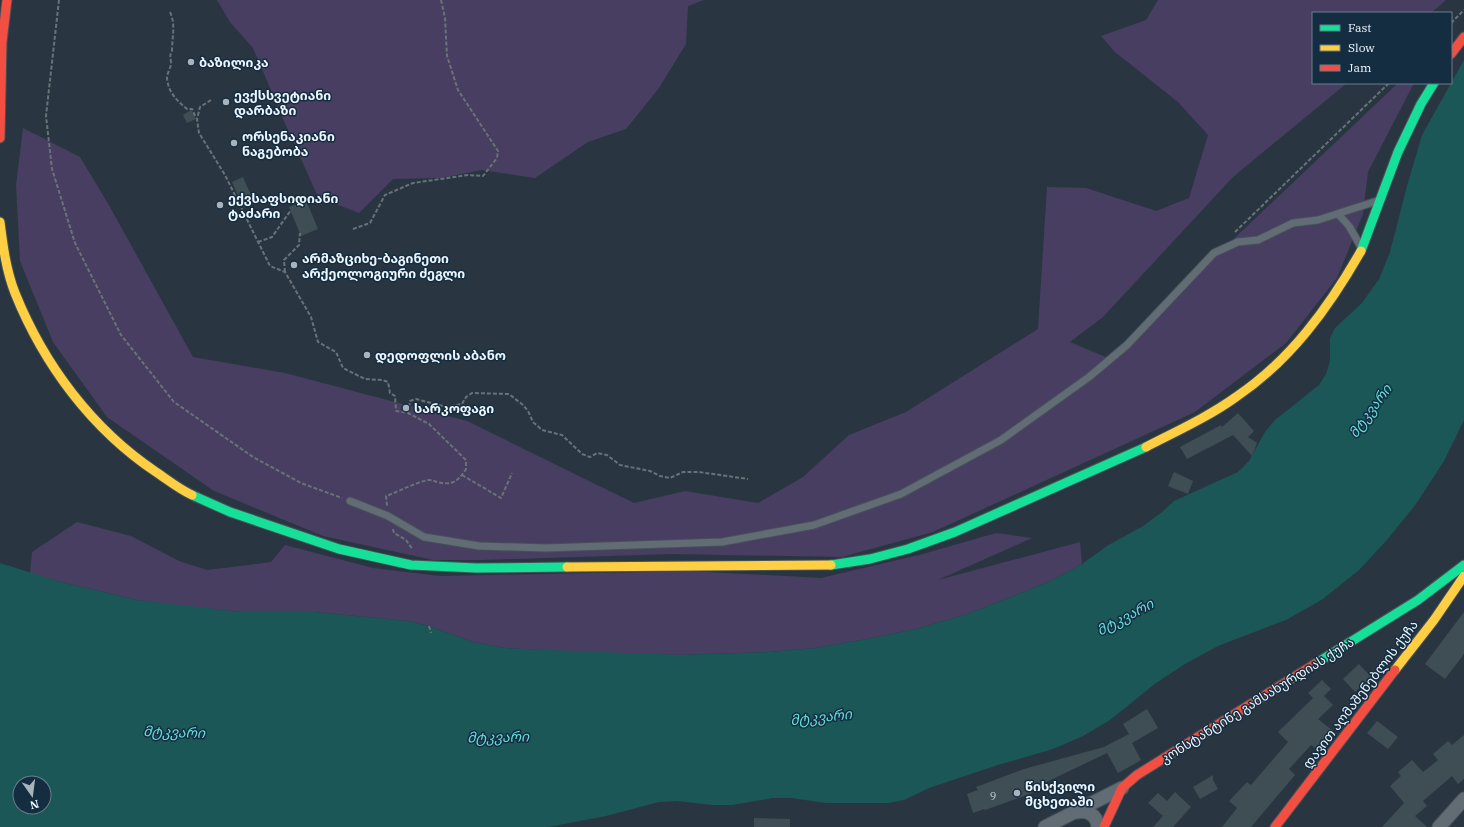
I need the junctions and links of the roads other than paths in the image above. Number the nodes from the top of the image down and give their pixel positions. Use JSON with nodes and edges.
{"nodes":[{"id":1,"x":7,"y":0,"type":"edge"},
{"id":2,"x":1464,"y":37,"type":"edge"},
{"id":3,"x":1452,"y":53,"type":"edge"},
{"id":4,"x":1433,"y":84,"type":"edge"},
{"id":5,"x":0,"y":138,"type":"edge"},
{"id":6,"x":1381,"y":200,"type":"junction"},
{"id":7,"x":1338,"y":214,"type":"junction"},
{"id":8,"x":0,"y":222,"type":"edge"},
{"id":9,"x":1362,"y":248,"type":"junction"},
{"id":10,"x":350,"y":501,"type":"road end"},
{"id":11,"x":1464,"y":566,"type":"edge"},
{"id":12,"x":1464,"y":576,"type":"edge"},
{"id":13,"x":1418,"y":600,"type":"junction"},
{"id":14,"x":1432,"y":612,"type":"junction"},
{"id":15,"x":1122,"y":788,"type":"junction"},
{"id":16,"x":1464,"y":799,"type":"edge"},
{"id":17,"x":1077,"y":812,"type":"junction"},
{"id":18,"x":1048,"y":826,"type":"edge"},
{"id":19,"x":1098,"y":827,"type":"edge"},
{"id":20,"x":1104,"y":827,"type":"edge"},
{"id":21,"x":1275,"y":827,"type":"edge"},
{"id":22,"x":1439,"y":827,"type":"edge"}],
"edges":[{"from":1,"to":5,"type":"main road"},
{"from":2,"to":3,"type":"main road"},
{"from":4,"to":6,"type":"main road"},
{"from":6,"to":7,"type":"lane"},
{"from":6,"to":9,"type":"main road"},
{"from":7,"to":9,"type":"lane"},
{"from":7,"to":10,"type":"lane"},
{"from":8,"to":9,"type":"main road"},
{"from":11,"to":13,"type":"main road","name":"კონსტანტინე გამსახურდიას ქუჩა"},
{"from":12,"to":14,"type":"main road","name":"დავით აღმაშენებლის ქუჩა"},
{"from":13,"to":14,"type":"main road"},
{"from":13,"to":15,"type":"main road","name":"კონსტანტინე გამსახურდიას ქუჩა"},
{"from":14,"to":21,"type":"main road","name":"დავით აღმაშენებლის ქუჩა"},
{"from":15,"to":17,"type":"street","name":"კონსტანტინე გამსახურდიას ქუჩა"},
{"from":15,"to":20,"type":"main road"},
{"from":16,"to":22,"type":"street"},
{"from":17,"to":18,"type":"street","name":"კონსტანტინე გამსახურდიას ქუჩა"},
{"from":17,"to":19,"type":"street"}]}
